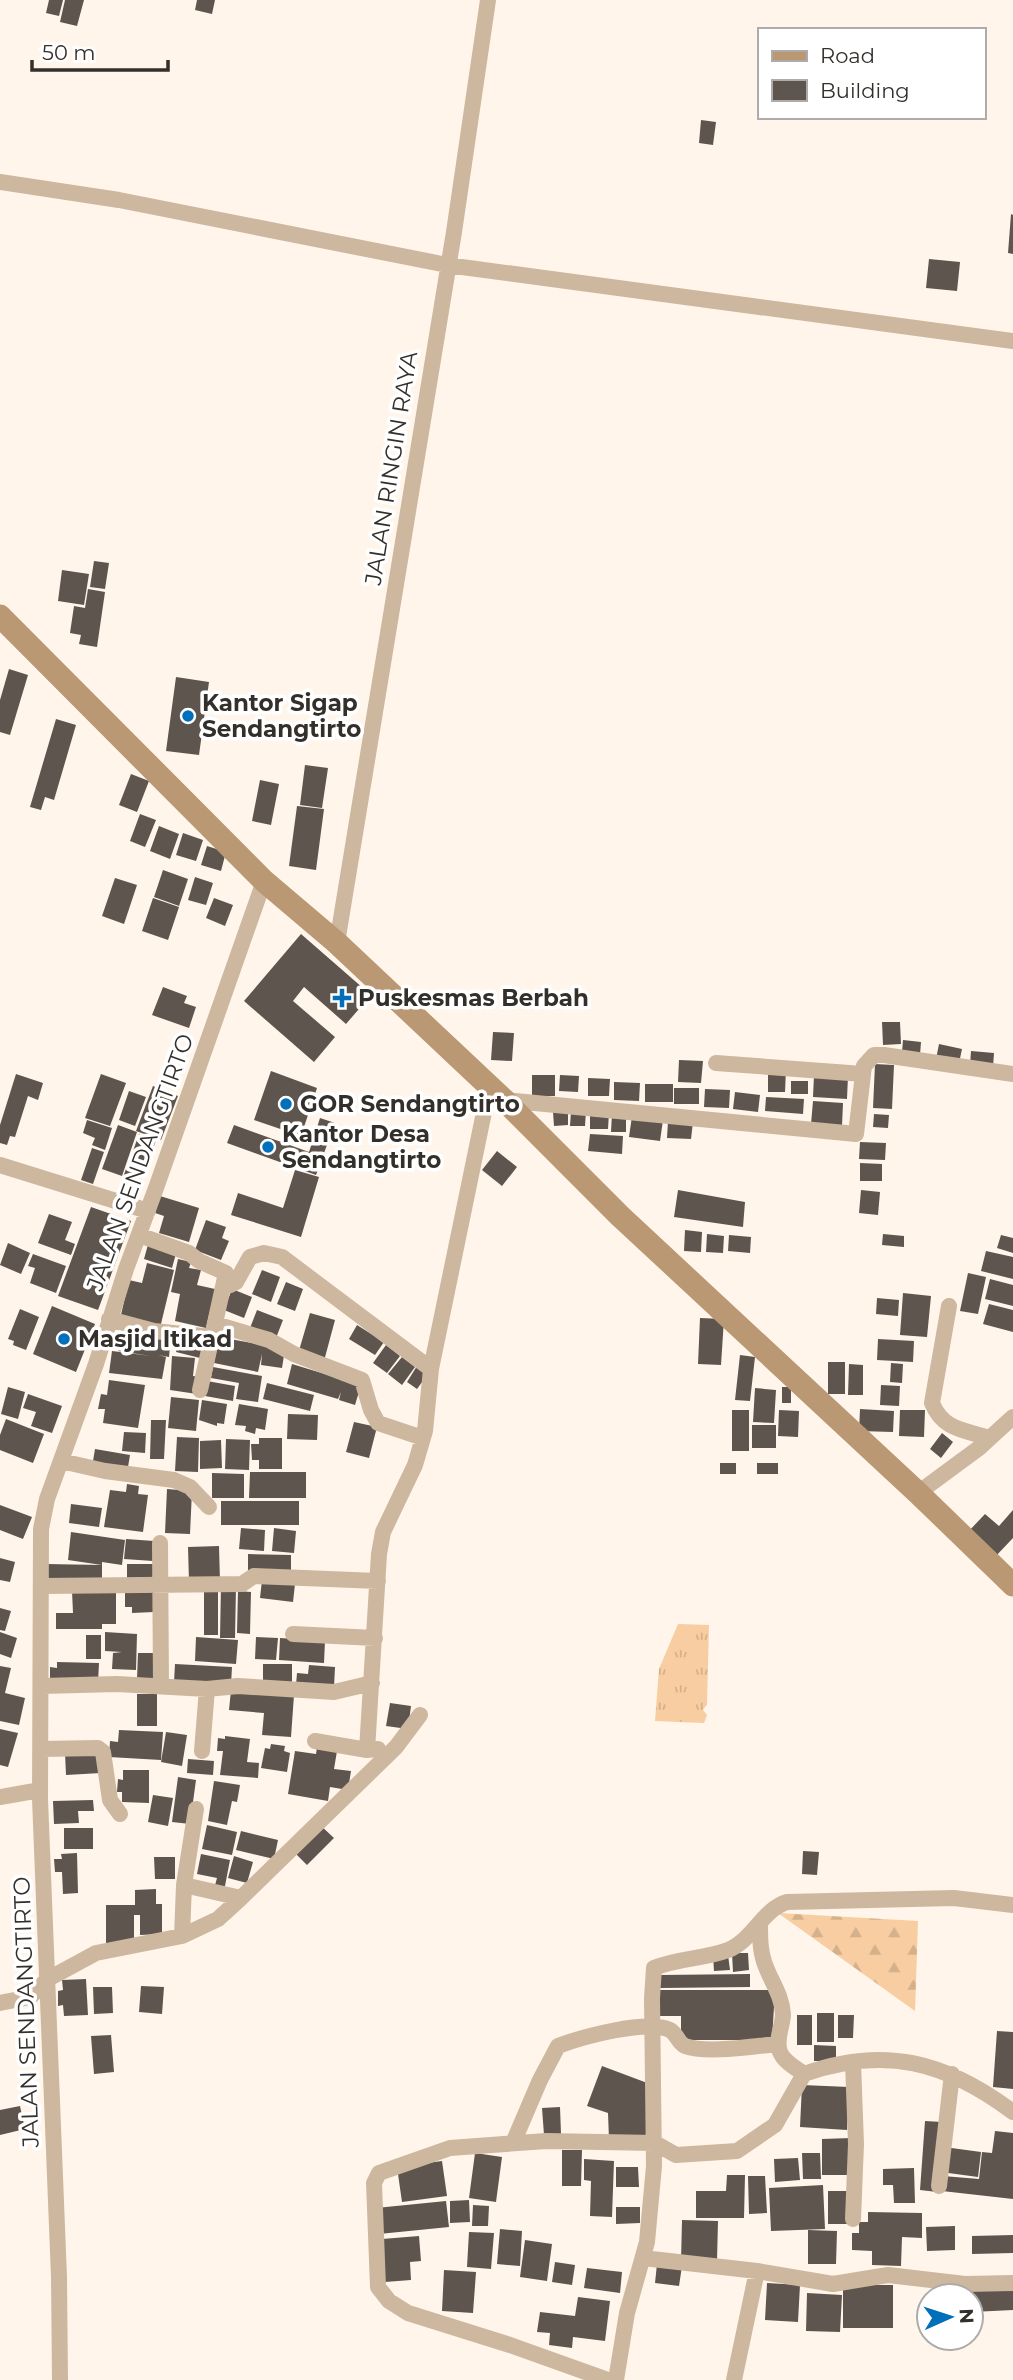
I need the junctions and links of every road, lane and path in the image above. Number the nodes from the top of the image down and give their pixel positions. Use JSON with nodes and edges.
{"nodes":[{"id":1,"x":488,"y":0,"type":"edge"},
{"id":2,"x":0,"y":182,"type":"edge"},
{"id":3,"x":447,"y":264,"type":"junction"},
{"id":4,"x":1013,"y":341,"type":"edge"},
{"id":5,"x":0,"y":616,"type":"edge"},
{"id":6,"x":264,"y":881,"type":"junction"},
{"id":7,"x":337,"y":943,"type":"junction"},
{"id":8,"x":716,"y":1063,"type":"dead end"},
{"id":9,"x":863,"y":1074,"type":"junction"},
{"id":10,"x":1013,"y":1074,"type":"edge"},
{"id":11,"x":496,"y":1094,"type":"junction"},
{"id":12,"x":0,"y":1165,"type":"edge"},
{"id":13,"x":148,"y":1211,"type":"junction"},
{"id":14,"x":139,"y":1235,"type":"junction"},
{"id":15,"x":225,"y":1284,"type":"junction"},
{"id":16,"x":949,"y":1306,"type":"dead end"},
{"id":17,"x":109,"y":1319,"type":"junction"},
{"id":18,"x":213,"y":1331,"type":"junction"},
{"id":19,"x":431,"y":1370,"type":"junction"},
{"id":20,"x":200,"y":1390,"type":"dead end"},
{"id":21,"x":1013,"y":1417,"type":"edge"},
{"id":22,"x":423,"y":1438,"type":"junction"},
{"id":23,"x":990,"y":1438,"type":"junction"},
{"id":24,"x":61,"y":1461,"type":"junction"},
{"id":25,"x":918,"y":1493,"type":"junction"},
{"id":26,"x":209,"y":1507,"type":"dead end"},
{"id":27,"x":160,"y":1544,"type":"dead end"},
{"id":28,"x":378,"y":1581,"type":"junction"},
{"id":29,"x":160,"y":1584,"type":"junction"},
{"id":30,"x":1013,"y":1585,"type":"edge"},
{"id":31,"x":42,"y":1586,"type":"junction"},
{"id":32,"x":293,"y":1634,"type":"dead end"},
{"id":33,"x":375,"y":1638,"type":"junction"},
{"id":34,"x":372,"y":1683,"type":"junction"},
{"id":35,"x":42,"y":1686,"type":"junction"},
{"id":36,"x":161,"y":1686,"type":"junction"},
{"id":37,"x":207,"y":1689,"type":"junction"},
{"id":38,"x":420,"y":1715,"type":"dead end"},
{"id":39,"x":315,"y":1741,"type":"dead end"},
{"id":40,"x":396,"y":1746,"type":"junction"},
{"id":41,"x":41,"y":1749,"type":"junction"},
{"id":42,"x":367,"y":1750,"type":"junction"},
{"id":43,"x":202,"y":1751,"type":"dead end"},
{"id":44,"x":40,"y":1790,"type":"junction"},
{"id":45,"x":0,"y":1797,"type":"edge"},
{"id":46,"x":196,"y":1809,"type":"dead end"},
{"id":47,"x":120,"y":1814,"type":"dead end"},
{"id":48,"x":184,"y":1885,"type":"junction"},
{"id":49,"x":241,"y":1898,"type":"junction"},
{"id":50,"x":1013,"y":1905,"type":"edge"},
{"id":51,"x":760,"y":1923,"type":"junction"},
{"id":52,"x":182,"y":1936,"type":"junction"},
{"id":53,"x":48,"y":1979,"type":"junction"},
{"id":54,"x":0,"y":2003,"type":"edge"},
{"id":55,"x":653,"y":2028,"type":"junction"},
{"id":56,"x":778,"y":2044,"type":"junction"},
{"id":57,"x":853,"y":2062,"type":"junction"},
{"id":58,"x":804,"y":2074,"type":"junction"},
{"id":59,"x":952,"y":2074,"type":"junction"},
{"id":60,"x":1013,"y":2112,"type":"edge"},
{"id":61,"x":513,"y":2143,"type":"junction"},
{"id":62,"x":655,"y":2143,"type":"junction"},
{"id":63,"x":939,"y":2186,"type":"dead end"},
{"id":64,"x":853,"y":2219,"type":"dead end"},
{"id":65,"x":643,"y":2258,"type":"junction"},
{"id":66,"x":757,"y":2271,"type":"junction"},
{"id":67,"x":1013,"y":2283,"type":"edge"},
{"id":68,"x":60,"y":2380,"type":"edge"},
{"id":69,"x":608,"y":2380,"type":"edge"},
{"id":70,"x":616,"y":2380,"type":"edge"},
{"id":71,"x":734,"y":2380,"type":"edge"}],
"edges":[{"from":1,"to":3,"type":"street","name":"JALAN RINGIN RAYA"},
{"from":2,"to":3,"type":"street"},
{"from":3,"to":4,"type":"street"},
{"from":3,"to":7,"type":"street","name":"JALAN RINGIN RAYA"},
{"from":5,"to":6,"type":"street"},
{"from":6,"to":7,"type":"street"},
{"from":6,"to":13,"type":"street","name":"JALAN SENDANGTIRTO"},
{"from":7,"to":11,"type":"street"},
{"from":8,"to":9,"type":"street"},
{"from":9,"to":10,"type":"street"},
{"from":9,"to":11,"type":"street"},
{"from":11,"to":19,"type":"street"},
{"from":11,"to":25,"type":"street"},
{"from":12,"to":13,"type":"street"},
{"from":13,"to":14,"type":"street","name":"JALAN SENDANGTIRTO"},
{"from":14,"to":15,"type":"street"},
{"from":14,"to":17,"type":"street","name":"JALAN SENDANGTIRTO"},
{"from":15,"to":18,"type":"street"},
{"from":15,"to":19,"type":"street"},
{"from":16,"to":23,"type":"street"},
{"from":17,"to":18,"type":"street"},
{"from":17,"to":24,"type":"street","name":"JALAN SENDANGTIRTO"},
{"from":18,"to":20,"type":"street"},
{"from":18,"to":22,"type":"street"},
{"from":19,"to":22,"type":"street"},
{"from":21,"to":23,"type":"street"},
{"from":22,"to":28,"type":"street"},
{"from":23,"to":25,"type":"street"},
{"from":24,"to":26,"type":"street"},
{"from":24,"to":31,"type":"street","name":"JALAN SENDANGTIRTO"},
{"from":25,"to":30,"type":"street"},
{"from":27,"to":29,"type":"street"},
{"from":28,"to":29,"type":"street"},
{"from":28,"to":33,"type":"street"},
{"from":29,"to":31,"type":"street"},
{"from":29,"to":36,"type":"street"},
{"from":31,"to":35,"type":"street","name":"JALAN SENDANGTIRTO"},
{"from":32,"to":33,"type":"street"},
{"from":33,"to":34,"type":"street"},
{"from":34,"to":37,"type":"street"},
{"from":34,"to":42,"type":"street"},
{"from":35,"to":36,"type":"street"},
{"from":35,"to":41,"type":"street","name":"JALAN SENDANGTIRTO"},
{"from":36,"to":37,"type":"street"},
{"from":37,"to":43,"type":"street"},
{"from":38,"to":40,"type":"street"},
{"from":39,"to":42,"type":"street"},
{"from":40,"to":42,"type":"street"},
{"from":40,"to":49,"type":"street"},
{"from":41,"to":44,"type":"street","name":"JALAN SENDANGTIRTO"},
{"from":41,"to":47,"type":"street"},
{"from":44,"to":45,"type":"street"},
{"from":44,"to":53,"type":"street","name":"JALAN SENDANGTIRTO"},
{"from":46,"to":48,"type":"street"},
{"from":48,"to":49,"type":"street"},
{"from":48,"to":52,"type":"street"},
{"from":49,"to":52,"type":"street"},
{"from":50,"to":51,"type":"street"},
{"from":51,"to":55,"type":"street"},
{"from":51,"to":56,"type":"street"},
{"from":52,"to":53,"type":"street"},
{"from":53,"to":54,"type":"street"},
{"from":53,"to":68,"type":"street","name":"JALAN SENDANGTIRTO"},
{"from":55,"to":56,"type":"street"},
{"from":55,"to":61,"type":"street"},
{"from":55,"to":62,"type":"street"},
{"from":56,"to":58,"type":"street"},
{"from":57,"to":58,"type":"street"},
{"from":57,"to":59,"type":"street"},
{"from":57,"to":64,"type":"street"},
{"from":58,"to":62,"type":"street"},
{"from":59,"to":60,"type":"street"},
{"from":59,"to":63,"type":"street"},
{"from":61,"to":62,"type":"street"},
{"from":61,"to":69,"type":"street"},
{"from":62,"to":65,"type":"street"},
{"from":65,"to":66,"type":"street"},
{"from":65,"to":70,"type":"street"},
{"from":66,"to":67,"type":"street"},
{"from":66,"to":71,"type":"street"}]}
